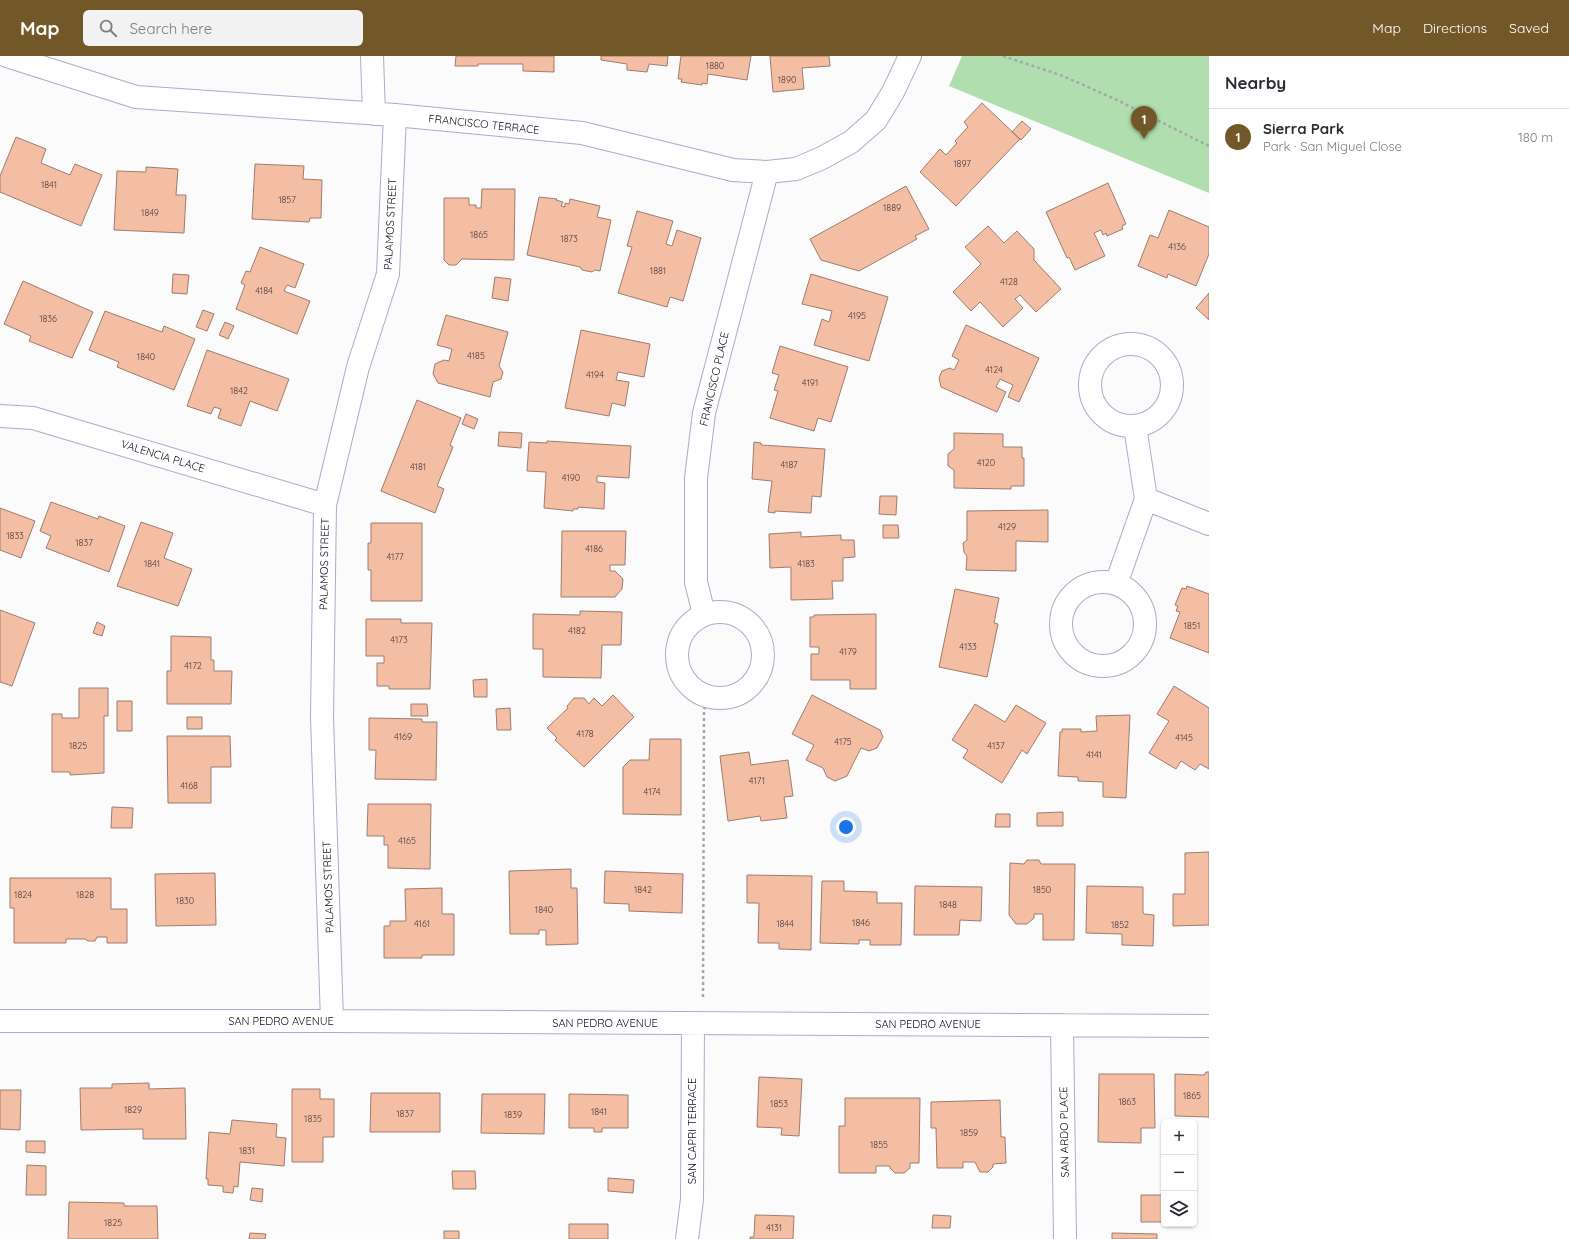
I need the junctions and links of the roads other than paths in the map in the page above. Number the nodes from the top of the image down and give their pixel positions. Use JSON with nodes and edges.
{"nodes":[{"id":1,"x":7,"y":56,"type":"edge"},
{"id":2,"x":372,"y":56,"type":"edge"},
{"id":3,"x":910,"y":56,"type":"edge"},
{"id":4,"x":385,"y":114,"type":"junction"},
{"id":5,"x":767,"y":172,"type":"junction"},
{"id":6,"x":0,"y":416,"type":"edge"},
{"id":7,"x":1135,"y":426,"type":"dead end"},
{"id":8,"x":1146,"y":499,"type":"junction"},
{"id":9,"x":325,"y":505,"type":"junction"},
{"id":10,"x":1209,"y":524,"type":"edge"},
{"id":11,"x":1116,"y":584,"type":"dead end"},
{"id":12,"x":704,"y":614,"type":"junction"},
{"id":13,"x":0,"y":1021,"type":"edge"},
{"id":14,"x":332,"y":1021,"type":"junction"},
{"id":15,"x":692,"y":1023,"type":"junction"},
{"id":16,"x":1062,"y":1025,"type":"junction"},
{"id":17,"x":1209,"y":1026,"type":"edge"},
{"id":18,"x":687,"y":1239,"type":"edge"},
{"id":19,"x":1065,"y":1239,"type":"edge"}],
"edges":[{"from":1,"to":4,"type":"street","name":"FRANCISCO TERRACE"},
{"from":2,"to":4,"type":"street","name":"PALAMOS STREET"},
{"from":3,"to":5,"type":"street","name":"FRANCISCO TERRACE"},
{"from":4,"to":5,"type":"street","name":"FRANCISCO TERRACE"},
{"from":4,"to":9,"type":"street","name":"PALAMOS STREET"},
{"from":5,"to":12,"type":"street","name":"FRANCISCO PLACE"},
{"from":6,"to":9,"type":"street","name":"VALENCIA PLACE"},
{"from":7,"to":8,"type":"street"},
{"from":8,"to":10,"type":"street"},
{"from":8,"to":11,"type":"street"},
{"from":9,"to":14,"type":"street","name":"PALAMOS STREET"},
{"from":12,"to":12,"type":"street"},
{"from":13,"to":14,"type":"street","name":"SAN PEDRO AVENUE"},
{"from":14,"to":15,"type":"street","name":"SAN PEDRO AVENUE"},
{"from":15,"to":16,"type":"street","name":"SAN PEDRO AVENUE"},
{"from":15,"to":18,"type":"street","name":"SAN CAPRI TERRACE"},
{"from":16,"to":17,"type":"street","name":"SAN PEDRO AVENUE"},
{"from":16,"to":19,"type":"street","name":"SAN ARDO PLACE"}]}
